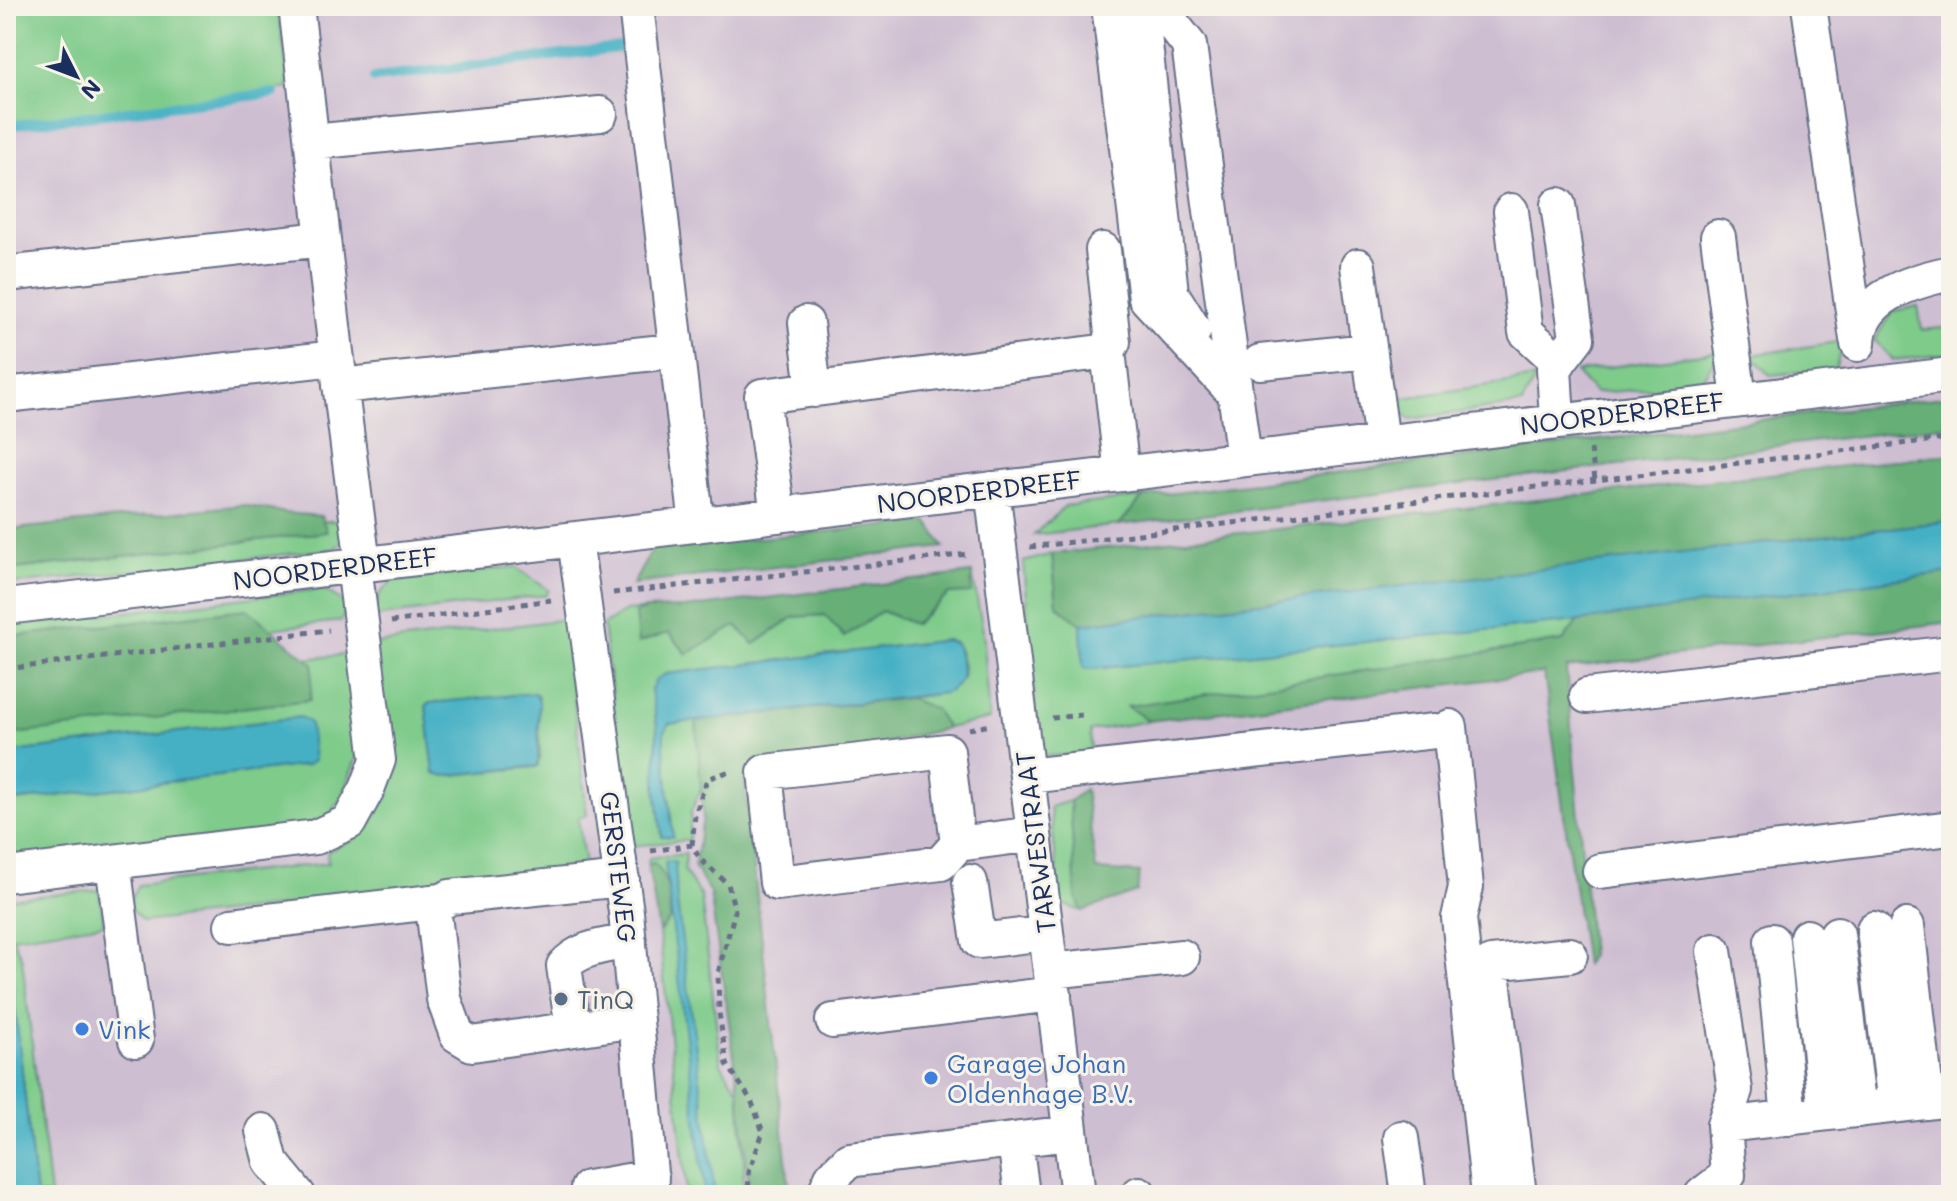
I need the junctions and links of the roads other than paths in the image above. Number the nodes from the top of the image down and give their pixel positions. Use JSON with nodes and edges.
{"nodes":[{"id":1,"x":296,"y":6,"type":"edge"},
{"id":2,"x":636,"y":6,"type":"edge"},
{"id":3,"x":1109,"y":6,"type":"edge"},
{"id":4,"x":1135,"y":6,"type":"edge"},
{"id":5,"x":1158,"y":6,"type":"edge"},
{"id":6,"x":1809,"y":6,"type":"edge"},
{"id":7,"x":600,"y":114,"type":"dead end"},
{"id":8,"x":312,"y":142,"type":"junction"},
{"id":9,"x":1558,"y":205,"type":"dead end"},
{"id":10,"x":1511,"y":211,"type":"dead end"},
{"id":11,"x":1718,"y":237,"type":"dead end"},
{"id":12,"x":323,"y":239,"type":"junction"},
{"id":13,"x":1103,"y":250,"type":"dead end"},
{"id":14,"x":1358,"y":266,"type":"dead end"},
{"id":15,"x":1951,"y":273,"type":"edge"},
{"id":16,"x":6,"y":274,"type":"edge"},
{"id":17,"x":806,"y":323,"type":"dead end"},
{"id":18,"x":1857,"y":339,"type":"junction"},
{"id":19,"x":1108,"y":351,"type":"junction"},
{"id":20,"x":1369,"y":351,"type":"junction"},
{"id":21,"x":654,"y":353,"type":"dead end"},
{"id":22,"x":1260,"y":362,"type":"dead end"},
{"id":23,"x":1559,"y":362,"type":"junction"},
{"id":24,"x":338,"y":372,"type":"junction"},
{"id":25,"x":1951,"y":375,"type":"edge"},
{"id":26,"x":1866,"y":384,"type":"junction"},
{"id":27,"x":814,"y":390,"type":"junction"},
{"id":28,"x":1235,"y":394,"type":"junction"},
{"id":29,"x":6,"y":395,"type":"edge"},
{"id":30,"x":1739,"y":399,"type":"junction"},
{"id":31,"x":1557,"y":420,"type":"junction"},
{"id":32,"x":1382,"y":442,"type":"junction"},
{"id":33,"x":1244,"y":459,"type":"junction"},
{"id":34,"x":1122,"y":474,"type":"junction"},
{"id":35,"x":992,"y":489,"type":"junction"},
{"id":36,"x":778,"y":515,"type":"junction"},
{"id":37,"x":697,"y":525,"type":"junction"},
{"id":38,"x":575,"y":540,"type":"junction"},
{"id":39,"x":359,"y":564,"type":"junction"},
{"id":40,"x":6,"y":607,"type":"edge"},
{"id":41,"x":1951,"y":653,"type":"edge"},
{"id":42,"x":1587,"y":696,"type":"dead end"},
{"id":43,"x":1027,"y":776,"type":"junction"},
{"id":44,"x":1951,"y":828,"type":"edge"},
{"id":45,"x":1034,"y":834,"type":"junction"},
{"id":46,"x":958,"y":844,"type":"junction"},
{"id":47,"x":113,"y":863,"type":"junction"},
{"id":48,"x":1600,"y":871,"type":"dead end"},
{"id":49,"x":6,"y":875,"type":"edge"},
{"id":50,"x":622,"y":879,"type":"junction"},
{"id":51,"x":970,"y":882,"type":"dead end"},
{"id":52,"x":441,"y":901,"type":"junction"},
{"id":53,"x":232,"y":925,"type":"dead end"},
{"id":54,"x":1891,"y":927,"type":"dead end"},
{"id":55,"x":1046,"y":933,"type":"junction"},
{"id":56,"x":629,"y":941,"type":"junction"},
{"id":57,"x":1772,"y":941,"type":"dead end"},
{"id":58,"x":1714,"y":951,"type":"dead end"},
{"id":59,"x":1570,"y":955,"type":"dead end"},
{"id":60,"x":1182,"y":957,"type":"dead end"},
{"id":61,"x":1052,"y":982,"type":"junction"},
{"id":62,"x":636,"y":1020,"type":"junction"},
{"id":63,"x":833,"y":1021,"type":"dead end"},
{"id":64,"x":573,"y":1029,"type":"junction"},
{"id":65,"x":136,"y":1040,"type":"dead end"},
{"id":66,"x":1924,"y":1102,"type":"edge"},
{"id":67,"x":1859,"y":1110,"type":"junction"},
{"id":68,"x":1826,"y":1113,"type":"junction"},
{"id":69,"x":1789,"y":1118,"type":"junction"},
{"id":70,"x":1724,"y":1125,"type":"junction"},
{"id":71,"x":263,"y":1131,"type":"dead end"},
{"id":72,"x":1070,"y":1133,"type":"junction"},
{"id":73,"x":1401,"y":1138,"type":"dead end"},
{"id":74,"x":1015,"y":1140,"type":"junction"},
{"id":75,"x":651,"y":1186,"type":"edge"},
{"id":76,"x":1725,"y":1188,"type":"edge"},
{"id":77,"x":298,"y":1195,"type":"edge"},
{"id":78,"x":589,"y":1195,"type":"edge"},
{"id":79,"x":824,"y":1195,"type":"edge"},
{"id":80,"x":1022,"y":1195,"type":"edge"},
{"id":81,"x":1078,"y":1195,"type":"edge"},
{"id":82,"x":1409,"y":1195,"type":"edge"},
{"id":83,"x":1489,"y":1195,"type":"edge"},
{"id":84,"x":1519,"y":1195,"type":"edge"}],
"edges":[{"from":1,"to":8,"type":"street"},
{"from":2,"to":37,"type":"street"},
{"from":3,"to":28,"type":"street"},
{"from":4,"to":28,"type":"street"},
{"from":5,"to":28,"type":"street"},
{"from":6,"to":18,"type":"street"},
{"from":7,"to":8,"type":"street"},
{"from":8,"to":12,"type":"street"},
{"from":9,"to":23,"type":"street"},
{"from":10,"to":23,"type":"street"},
{"from":11,"to":30,"type":"street"},
{"from":12,"to":16,"type":"street"},
{"from":12,"to":24,"type":"street"},
{"from":13,"to":19,"type":"street"},
{"from":14,"to":20,"type":"street"},
{"from":15,"to":18,"type":"street"},
{"from":17,"to":27,"type":"street"},
{"from":18,"to":26,"type":"street"},
{"from":19,"to":27,"type":"street"},
{"from":19,"to":34,"type":"street"},
{"from":20,"to":22,"type":"street"},
{"from":20,"to":32,"type":"street"},
{"from":21,"to":24,"type":"street"},
{"from":23,"to":31,"type":"street"},
{"from":24,"to":29,"type":"street"},
{"from":24,"to":39,"type":"street"},
{"from":25,"to":26,"type":"street","name":"NOORDERDREEF"},
{"from":26,"to":30,"type":"street","name":"NOORDERDREEF"},
{"from":27,"to":36,"type":"street"},
{"from":28,"to":33,"type":"street"},
{"from":30,"to":31,"type":"street","name":"NOORDERDREEF"},
{"from":31,"to":32,"type":"street","name":"NOORDERDREEF"},
{"from":32,"to":33,"type":"street","name":"NOORDERDREEF"},
{"from":33,"to":34,"type":"street","name":"NOORDERDREEF"},
{"from":34,"to":35,"type":"street","name":"NOORDERDREEF"},
{"from":35,"to":36,"type":"street","name":"NOORDERDREEF"},
{"from":35,"to":43,"type":"street","name":"TARWESTRAAT"},
{"from":36,"to":37,"type":"street","name":"NOORDERDREEF"},
{"from":37,"to":38,"type":"street","name":"NOORDERDREEF"},
{"from":38,"to":39,"type":"street","name":"NOORDERDREEF"},
{"from":38,"to":50,"type":"street","name":"GERSTEWEG"},
{"from":39,"to":40,"type":"street","name":"NOORDERDREEF"},
{"from":39,"to":47,"type":"street"},
{"from":41,"to":42,"type":"street"},
{"from":43,"to":45,"type":"street","name":"TARWESTRAAT"},
{"from":43,"to":83,"type":"street"},
{"from":44,"to":48,"type":"street"},
{"from":45,"to":46,"type":"street"},
{"from":45,"to":55,"type":"street","name":"TARWESTRAAT"},
{"from":46,"to":46,"type":"street"},
{"from":47,"to":49,"type":"street"},
{"from":47,"to":65,"type":"street"},
{"from":50,"to":52,"type":"street"},
{"from":50,"to":56,"type":"street","name":"GERSTEWEG"},
{"from":51,"to":55,"type":"street"},
{"from":52,"to":53,"type":"street"},
{"from":52,"to":64,"type":"street"},
{"from":54,"to":66,"type":"street"},
{"from":55,"to":61,"type":"street","name":"TARWESTRAAT"},
{"from":56,"to":62,"type":"street","name":"GERSTEWEG"},
{"from":56,"to":64,"type":"street"},
{"from":57,"to":69,"type":"street"},
{"from":58,"to":70,"type":"street"},
{"from":59,"to":84,"type":"street"},
{"from":60,"to":61,"type":"street"},
{"from":61,"to":63,"type":"street"},
{"from":61,"to":72,"type":"street","name":"TARWESTRAAT"},
{"from":62,"to":64,"type":"street"},
{"from":62,"to":75,"type":"street","name":"GERSTEWEG"},
{"from":66,"to":67,"type":"street"},
{"from":67,"to":68,"type":"street"},
{"from":67,"to":68,"type":"street"},
{"from":68,"to":69,"type":"street"},
{"from":69,"to":70,"type":"street"},
{"from":70,"to":76,"type":"street"},
{"from":71,"to":77,"type":"street"},
{"from":72,"to":74,"type":"street"},
{"from":72,"to":81,"type":"street","name":"TARWESTRAAT"},
{"from":73,"to":82,"type":"street"},
{"from":74,"to":79,"type":"street"},
{"from":74,"to":80,"type":"street"},
{"from":75,"to":78,"type":"street"}]}
